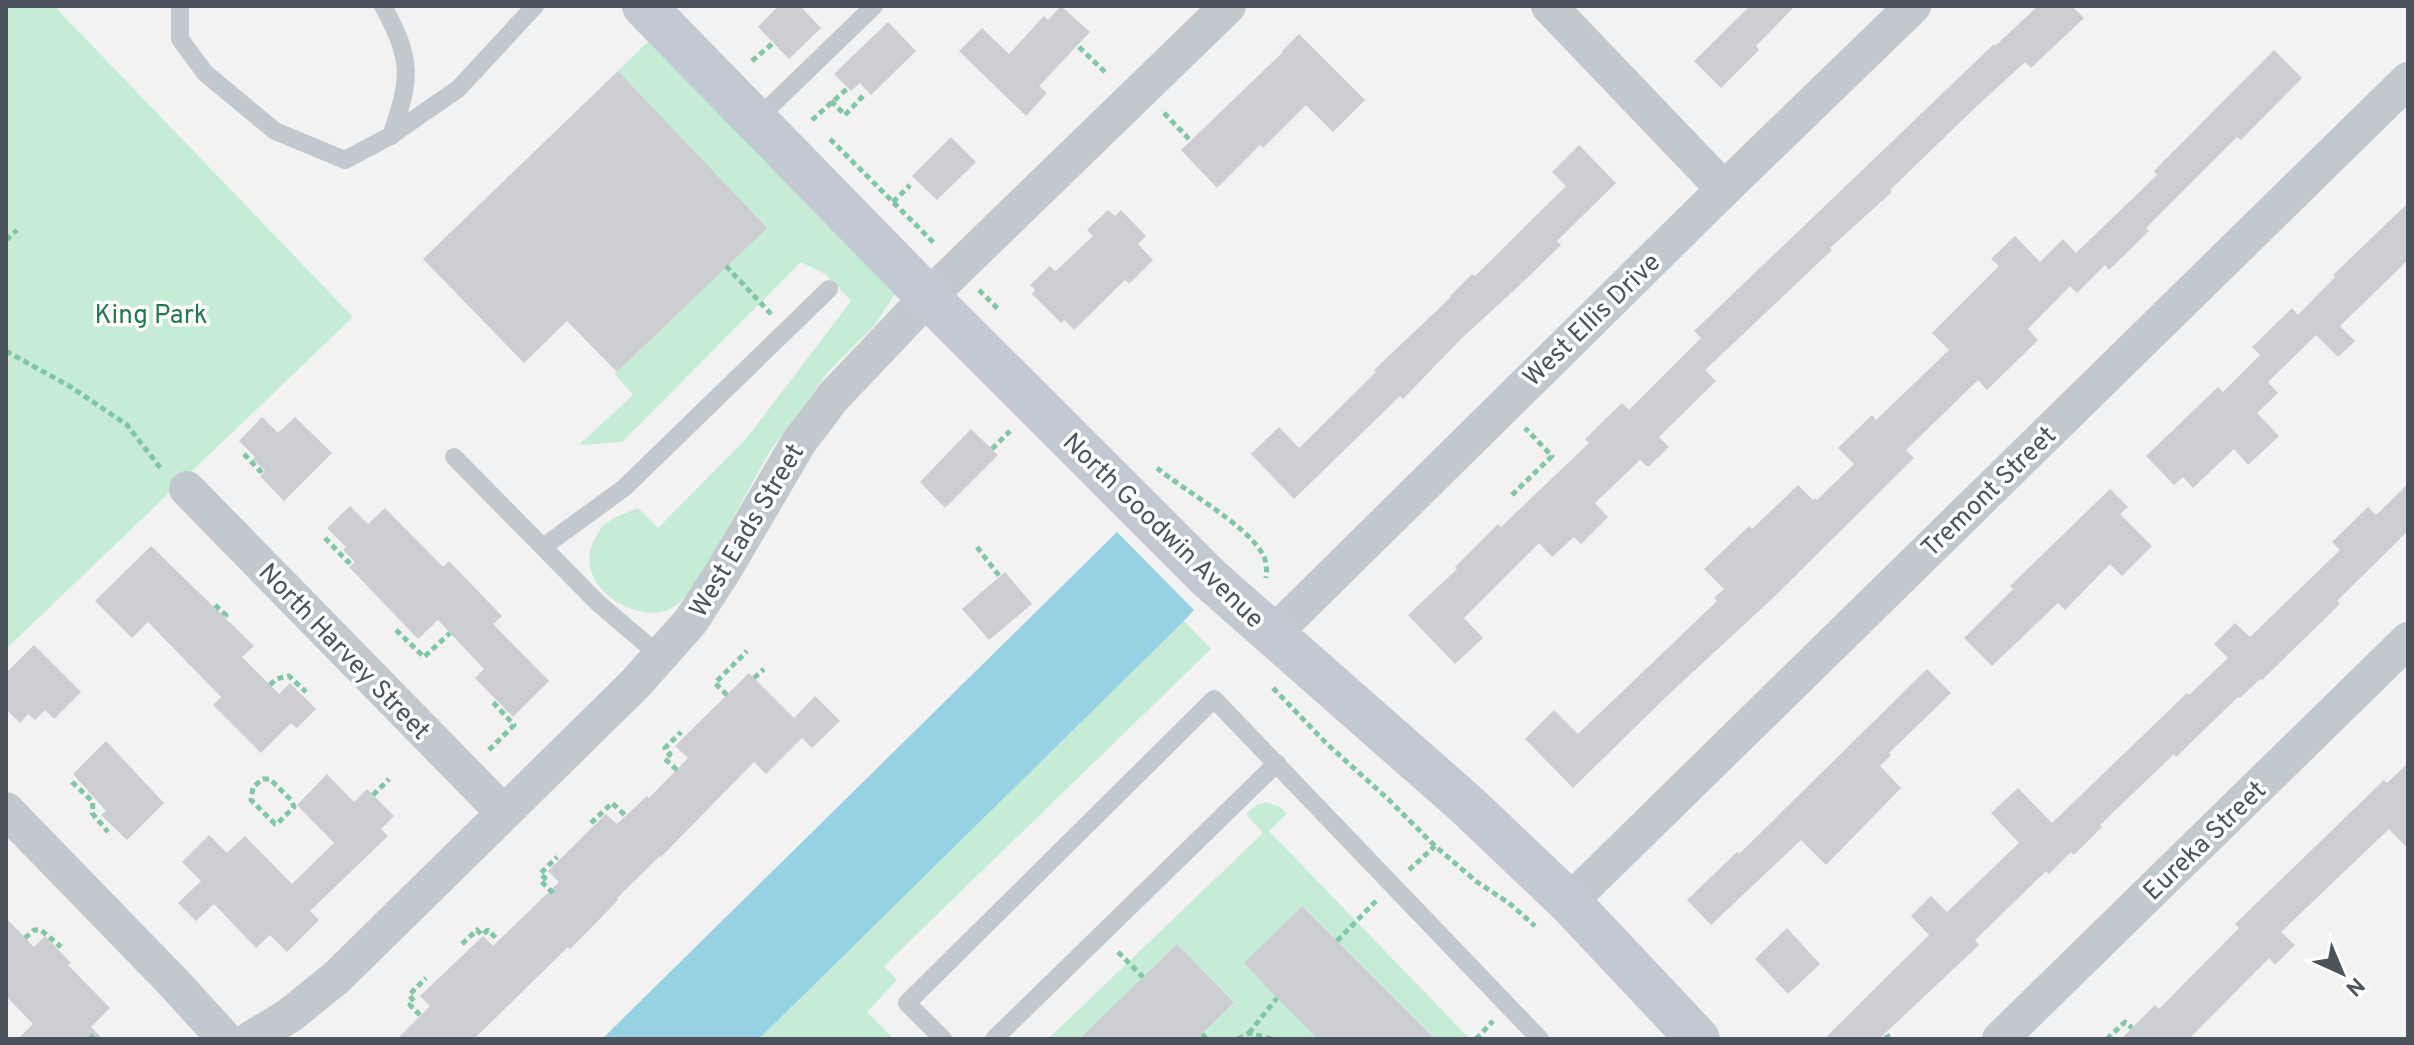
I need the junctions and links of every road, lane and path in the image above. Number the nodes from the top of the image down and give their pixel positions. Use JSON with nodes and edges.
{"nodes":[{"id":1,"x":180,"y":6,"type":"edge"},
{"id":2,"x":383,"y":6,"type":"edge"},
{"id":3,"x":535,"y":6,"type":"edge"},
{"id":4,"x":644,"y":6,"type":"edge"},
{"id":5,"x":874,"y":6,"type":"edge"},
{"id":6,"x":1228,"y":6,"type":"edge"},
{"id":7,"x":1549,"y":6,"type":"edge"},
{"id":8,"x":1913,"y":6,"type":"edge"},
{"id":9,"x":773,"y":43,"type":"dead end"},
{"id":10,"x":1079,"y":47,"type":"dead end"},
{"id":11,"x":752,"y":61,"type":"dead end"},
{"id":12,"x":1105,"y":72,"type":"dead end"},
{"id":13,"x":2408,"y":80,"type":"edge"},
{"id":14,"x":848,"y":88,"type":"dead end"},
{"id":15,"x":863,"y":96,"type":"dead end"},
{"id":16,"x":831,"y":101,"type":"junction"},
{"id":17,"x":805,"y":113,"type":"dead end"},
{"id":18,"x":812,"y":120,"type":"junction"},
{"id":19,"x":755,"y":121,"type":"junction"},
{"id":20,"x":390,"y":136,"type":"junction"},
{"id":21,"x":910,"y":185,"type":"dead end"},
{"id":22,"x":1724,"y":189,"type":"junction"},
{"id":23,"x":893,"y":202,"type":"junction"},
{"id":24,"x":17,"y":230,"type":"dead end"},
{"id":25,"x":6,"y":240,"type":"edge"},
{"id":26,"x":944,"y":253,"type":"dead end"},
{"id":27,"x":726,"y":266,"type":"dead end"},
{"id":28,"x":975,"y":286,"type":"dead end"},
{"id":29,"x":829,"y":289,"type":"dead end"},
{"id":30,"x":928,"y":297,"type":"junction"},
{"id":31,"x":1010,"y":322,"type":"dead end"},
{"id":32,"x":786,"y":330,"type":"junction"},
{"id":33,"x":6,"y":351,"type":"edge"},
{"id":34,"x":1503,"y":405,"type":"junction"},
{"id":35,"x":1013,"y":428,"type":"dead end"},
{"id":36,"x":992,"y":449,"type":"dead end"},
{"id":37,"x":244,"y":454,"type":"dead end"},
{"id":38,"x":454,"y":457,"type":"dead end"},
{"id":39,"x":1153,"y":466,"type":"dead end"},
{"id":40,"x":263,"y":469,"type":"dead end"},
{"id":41,"x":179,"y":485,"type":"joint"},
{"id":42,"x":1512,"y":495,"type":"dead end"},
{"id":43,"x":325,"y":538,"type":"dead end"},
{"id":44,"x":543,"y":547,"type":"junction"},
{"id":45,"x":977,"y":547,"type":"dead end"},
{"id":46,"x":352,"y":559,"type":"dead end"},
{"id":47,"x":1000,"y":577,"type":"dead end"},
{"id":48,"x":1266,"y":583,"type":"dead end"},
{"id":49,"x":215,"y":605,"type":"dead end"},
{"id":50,"x":224,"y":616,"type":"dead end"},
{"id":51,"x":396,"y":630,"type":"dead end"},
{"id":52,"x":450,"y":633,"type":"dead end"},
{"id":53,"x":1272,"y":635,"type":"junction"},
{"id":54,"x":2408,"y":640,"type":"edge"},
{"id":55,"x":747,"y":651,"type":"dead end"},
{"id":56,"x":660,"y":656,"type":"junction"},
{"id":57,"x":764,"y":669,"type":"dead end"},
{"id":58,"x":754,"y":678,"type":"dead end"},
{"id":59,"x":1265,"y":680,"type":"dead end"},
{"id":60,"x":270,"y":685,"type":"dead end"},
{"id":61,"x":306,"y":692,"type":"dead end"},
{"id":62,"x":727,"y":695,"type":"dead end"},
{"id":63,"x":491,"y":700,"type":"dead end"},
{"id":64,"x":681,"y":732,"type":"dead end"},
{"id":65,"x":489,"y":750,"type":"dead end"},
{"id":66,"x":1277,"y":763,"type":"junction"},
{"id":67,"x":677,"y":770,"type":"dead end"},
{"id":68,"x":389,"y":779,"type":"dead end"},
{"id":69,"x":72,"y":782,"type":"dead end"},
{"id":70,"x":373,"y":795,"type":"dead end"},
{"id":71,"x":294,"y":807,"type":"joint"},
{"id":72,"x":6,"y":810,"type":"edge"},
{"id":73,"x":503,"y":812,"type":"junction"},
{"id":74,"x":626,"y":816,"type":"dead end"},
{"id":75,"x":591,"y":823,"type":"dead end"},
{"id":76,"x":108,"y":832,"type":"dead end"},
{"id":77,"x":1435,"y":846,"type":"junction"},
{"id":78,"x":557,"y":857,"type":"dead end"},
{"id":79,"x":1393,"y":884,"type":"junction"},
{"id":80,"x":553,"y":893,"type":"dead end"},
{"id":81,"x":1554,"y":916,"type":"junction"},
{"id":82,"x":1101,"y":935,"type":"junction"},
{"id":83,"x":25,"y":938,"type":"dead end"},
{"id":84,"x":498,"y":940,"type":"dead end"},
{"id":85,"x":1337,"y":941,"type":"dead end"},
{"id":86,"x":462,"y":944,"type":"dead end"},
{"id":87,"x":61,"y":947,"type":"dead end"},
{"id":88,"x":1143,"y":977,"type":"dead end"},
{"id":89,"x":426,"y":978,"type":"dead end"},
{"id":90,"x":1277,"y":998,"type":"dead end"},
{"id":91,"x":420,"y":1015,"type":"dead end"},
{"id":92,"x":2132,"y":1028,"type":"dead end"},
{"id":93,"x":1249,"y":1033,"type":"junction"},
{"id":94,"x":225,"y":1039,"type":"edge"},
{"id":95,"x":251,"y":1039,"type":"edge"},
{"id":96,"x":943,"y":1039,"type":"edge"},
{"id":97,"x":994,"y":1039,"type":"edge"},
{"id":98,"x":1238,"y":1039,"type":"edge"},
{"id":99,"x":1272,"y":1039,"type":"edge"},
{"id":100,"x":1540,"y":1039,"type":"edge"},
{"id":101,"x":1698,"y":1039,"type":"edge"},
{"id":102,"x":2000,"y":1039,"type":"edge"},
{"id":103,"x":2107,"y":1039,"type":"edge"}],
"edges":[{"from":1,"to":20,"type":"lane"},
{"from":2,"to":20,"type":"lane"},
{"from":3,"to":20,"type":"lane"},
{"from":4,"to":19,"type":"street","name":"North Goodwin Avenue"},
{"from":5,"to":19,"type":"lane"},
{"from":6,"to":30,"type":"street","name":"West Eads Street"},
{"from":7,"to":22,"type":"street"},
{"from":8,"to":22,"type":"street","name":"West Ellis Drive"},
{"from":9,"to":11,"type":"path"},
{"from":10,"to":12,"type":"path"},
{"from":13,"to":81,"type":"street","name":"Tremont Street"},
{"from":14,"to":16,"type":"path"},
{"from":15,"to":16,"type":"path"},
{"from":16,"to":18,"type":"path"},
{"from":17,"to":18,"type":"path"},
{"from":18,"to":23,"type":"path"},
{"from":19,"to":30,"type":"street","name":"North Goodwin Avenue"},
{"from":21,"to":23,"type":"path"},
{"from":22,"to":34,"type":"street","name":"West Ellis Drive"},
{"from":23,"to":26,"type":"path"},
{"from":24,"to":25,"type":"path"},
{"from":27,"to":32,"type":"path"},
{"from":28,"to":31,"type":"path"},
{"from":29,"to":32,"type":"lane"},
{"from":30,"to":53,"type":"street","name":"North Goodwin Avenue"},
{"from":30,"to":56,"type":"street","name":"West Eads Street"},
{"from":32,"to":44,"type":"lane"},
{"from":33,"to":41,"type":"path"},
{"from":34,"to":42,"type":"path"},
{"from":34,"to":53,"type":"street","name":"West Ellis Drive"},
{"from":35,"to":36,"type":"path"},
{"from":37,"to":40,"type":"path"},
{"from":38,"to":44,"type":"lane"},
{"from":39,"to":48,"type":"path"},
{"from":41,"to":73,"type":"street","name":"North Harvey Street"},
{"from":43,"to":46,"type":"path"},
{"from":44,"to":56,"type":"lane"},
{"from":45,"to":47,"type":"path"},
{"from":49,"to":50,"type":"path"},
{"from":51,"to":52,"type":"path"},
{"from":53,"to":81,"type":"street","name":"North Goodwin Avenue"},
{"from":54,"to":102,"type":"street","name":"Eureka Street"},
{"from":55,"to":62,"type":"path"},
{"from":56,"to":73,"type":"street","name":"West Eads Street"},
{"from":57,"to":58,"type":"path"},
{"from":59,"to":77,"type":"path"},
{"from":60,"to":61,"type":"path"},
{"from":63,"to":65,"type":"path"},
{"from":64,"to":67,"type":"path"},
{"from":66,"to":79,"type":"lane"},
{"from":66,"to":82,"type":"lane"},
{"from":66,"to":96,"type":"lane"},
{"from":68,"to":70,"type":"path"},
{"from":69,"to":76,"type":"path"},
{"from":71,"to":71,"type":"path"},
{"from":72,"to":94,"type":"street"},
{"from":73,"to":95,"type":"street","name":"West Eads Street"},
{"from":74,"to":75,"type":"path"},
{"from":77,"to":79,"type":"path"},
{"from":77,"to":81,"type":"path"},
{"from":78,"to":80,"type":"path"},
{"from":79,"to":85,"type":"path"},
{"from":79,"to":100,"type":"lane"},
{"from":81,"to":101,"type":"street","name":"North Goodwin Avenue"},
{"from":82,"to":88,"type":"path"},
{"from":82,"to":97,"type":"lane"},
{"from":83,"to":87,"type":"path"},
{"from":84,"to":86,"type":"path"},
{"from":89,"to":91,"type":"path"},
{"from":90,"to":93,"type":"path"},
{"from":92,"to":103,"type":"path"},
{"from":93,"to":98,"type":"path"},
{"from":93,"to":99,"type":"path"}]}
